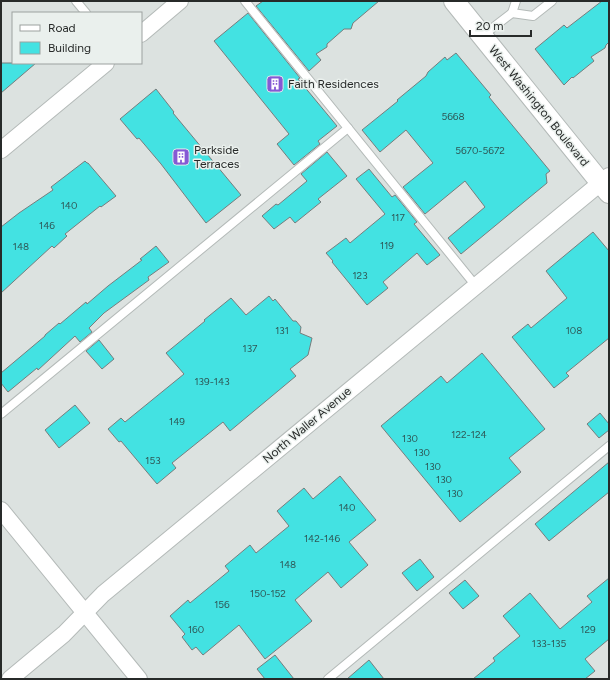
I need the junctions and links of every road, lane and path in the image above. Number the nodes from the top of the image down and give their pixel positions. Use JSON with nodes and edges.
{"nodes":[{"id":1,"x":76,"y":1,"type":"edge"},
{"id":2,"x":180,"y":1,"type":"edge"},
{"id":3,"x":245,"y":1,"type":"edge"},
{"id":4,"x":454,"y":1,"type":"edge"},
{"id":5,"x":516,"y":1,"type":"edge"},
{"id":6,"x":552,"y":1,"type":"edge"},
{"id":7,"x":85,"y":12,"type":"edge"},
{"id":8,"x":512,"y":13,"type":"junction"},
{"id":9,"x":142,"y":33,"type":"edge"},
{"id":10,"x":482,"y":36,"type":"junction"},
{"id":11,"x":105,"y":64,"type":"edge"},
{"id":12,"x":348,"y":128,"type":"junction"},
{"id":13,"x":1,"y":150,"type":"edge"},
{"id":14,"x":606,"y":184,"type":"edge"},
{"id":15,"x":476,"y":286,"type":"junction"},
{"id":16,"x":1,"y":414,"type":"edge"},
{"id":17,"x":606,"y":448,"type":"edge"},
{"id":18,"x":609,"y":458,"type":"edge"},
{"id":19,"x":1,"y":510,"type":"edge"},
{"id":20,"x":85,"y":612,"type":"junction"},
{"id":21,"x":10,"y":679,"type":"edge"},
{"id":22,"x":139,"y":679,"type":"edge"},
{"id":23,"x":328,"y":679,"type":"edge"}],
"edges":[{"from":1,"to":7,"type":"lane"},
{"from":2,"to":9,"type":"street"},
{"from":3,"to":12,"type":"lane"},
{"from":4,"to":10,"type":"street","name":"West Washington Boulevard"},
{"from":5,"to":8,"type":"lane"},
{"from":6,"to":8,"type":"lane"},
{"from":8,"to":10,"type":"lane"},
{"from":10,"to":14,"type":"street","name":"West Washington Boulevard"},
{"from":11,"to":13,"type":"street"},
{"from":12,"to":15,"type":"lane"},
{"from":12,"to":16,"type":"lane"},
{"from":14,"to":15,"type":"street","name":"North Waller Avenue"},
{"from":15,"to":20,"type":"street","name":"North Waller Avenue"},
{"from":17,"to":18,"type":"lane"},
{"from":17,"to":23,"type":"lane"},
{"from":19,"to":20,"type":"street"},
{"from":20,"to":21,"type":"street","name":"North Waller Avenue"},
{"from":20,"to":22,"type":"street"}]}
